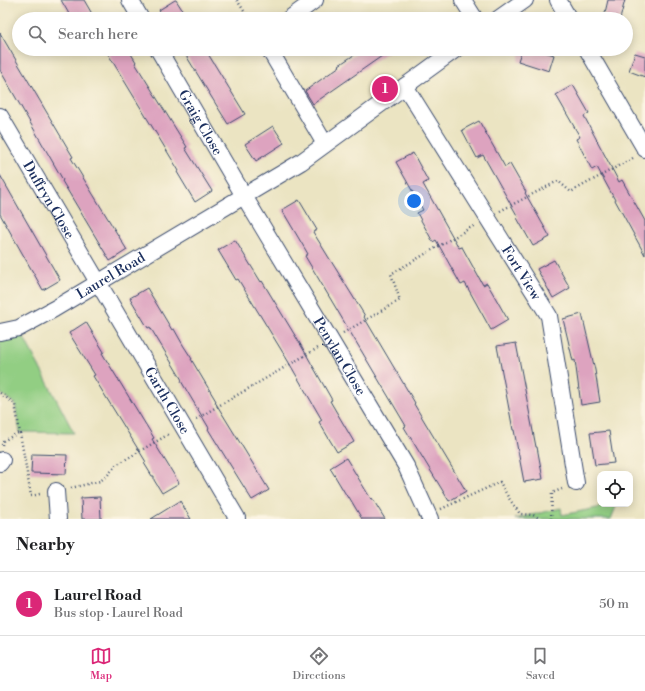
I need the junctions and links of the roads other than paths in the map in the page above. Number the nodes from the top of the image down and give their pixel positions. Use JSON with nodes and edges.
{"nodes":[{"id":1,"x":130,"y":0,"type":"edge"},
{"id":2,"x":315,"y":0,"type":"edge"},
{"id":3,"x":463,"y":0,"type":"edge"},
{"id":4,"x":525,"y":0,"type":"edge"},
{"id":5,"x":558,"y":0,"type":"edge"},
{"id":6,"x":137,"y":12,"type":"edge"},
{"id":7,"x":299,"y":12,"type":"edge"},
{"id":8,"x":471,"y":12,"type":"edge"},
{"id":9,"x":508,"y":12,"type":"edge"},
{"id":10,"x":565,"y":12,"type":"edge"},
{"id":11,"x":162,"y":56,"type":"edge"},
{"id":12,"x":273,"y":56,"type":"edge"},
{"id":13,"x":446,"y":56,"type":"edge"},
{"id":14,"x":592,"y":56,"type":"edge"},
{"id":15,"x":405,"y":86,"type":"junction"},
{"id":16,"x":0,"y":116,"type":"edge"},
{"id":17,"x":640,"y":128,"type":"edge"},
{"id":18,"x":325,"y":144,"type":"junction"},
{"id":19,"x":642,"y":152,"type":"edge"},
{"id":20,"x":244,"y":196,"type":"junction"},
{"id":21,"x":97,"y":283,"type":"junction"},
{"id":22,"x":0,"y":332,"type":"edge"},
{"id":23,"x":576,"y":483,"type":"road end"},
{"id":24,"x":56,"y":491,"type":"road end"},
{"id":25,"x":429,"y":517,"type":"edge"},
{"id":26,"x":237,"y":518,"type":"dead end"},
{"id":27,"x":58,"y":519,"type":"edge"}],
"edges":[{"from":1,"to":6,"type":"street"},
{"from":2,"to":7,"type":"street"},
{"from":3,"to":8,"type":"street"},
{"from":4,"to":9,"type":"street"},
{"from":5,"to":10,"type":"street"},
{"from":11,"to":20,"type":"street","name":"Graig Close"},
{"from":12,"to":18,"type":"street"},
{"from":13,"to":15,"type":"street","name":"Laurel Road"},
{"from":14,"to":17,"type":"street"},
{"from":15,"to":18,"type":"street","name":"Laurel Road"},
{"from":15,"to":23,"type":"street","name":"Fort View"},
{"from":16,"to":21,"type":"street","name":"Duffryn Close"},
{"from":17,"to":19,"type":"street"},
{"from":18,"to":20,"type":"street","name":"Laurel Road"},
{"from":20,"to":21,"type":"street","name":"Laurel Road"},
{"from":20,"to":25,"type":"street","name":"Penylan Close"},
{"from":21,"to":22,"type":"street","name":"Laurel Road"},
{"from":21,"to":26,"type":"street","name":"Garth Close"},
{"from":24,"to":27,"type":"street"}]}
